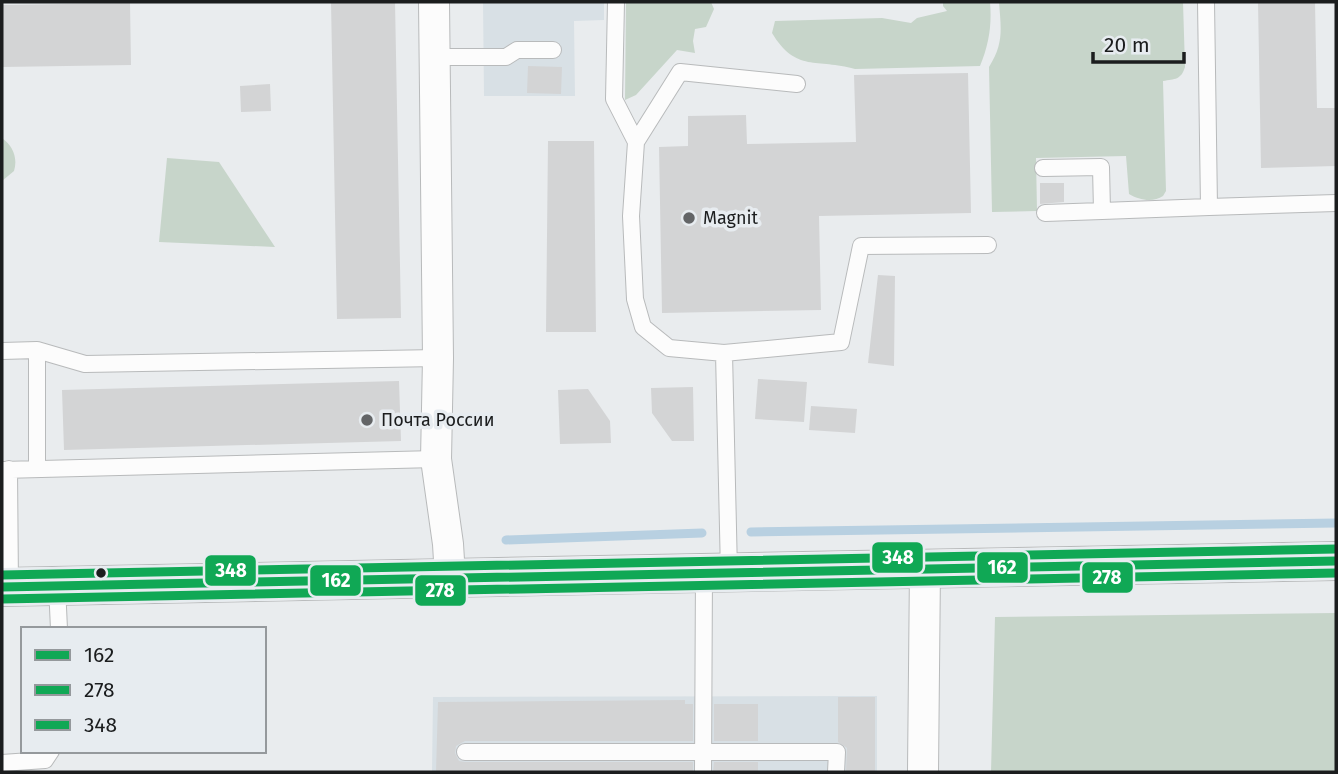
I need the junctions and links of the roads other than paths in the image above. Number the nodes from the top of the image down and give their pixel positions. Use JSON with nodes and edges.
{"nodes":[{"id":1,"x":434,"y":2,"type":"edge"},
{"id":2,"x":616,"y":2,"type":"edge"},
{"id":3,"x":1206,"y":2,"type":"edge"},
{"id":4,"x":553,"y":50,"type":"dead end"},
{"id":5,"x":435,"y":57,"type":"junction"},
{"id":6,"x":797,"y":84,"type":"dead end"},
{"id":7,"x":636,"y":142,"type":"junction"},
{"id":8,"x":1043,"y":168,"type":"dead end"},
{"id":9,"x":1336,"y":203,"type":"edge"},
{"id":10,"x":1209,"y":207,"type":"junction"},
{"id":11,"x":1102,"y":211,"type":"junction"},
{"id":12,"x":1045,"y":213,"type":"dead end"},
{"id":13,"x":988,"y":244,"type":"dead end"},
{"id":14,"x":37,"y":350,"type":"junction"},
{"id":15,"x":2,"y":351,"type":"edge"},
{"id":16,"x":724,"y":353,"type":"junction"},
{"id":17,"x":438,"y":358,"type":"junction"},
{"id":18,"x":436,"y":459,"type":"junction"},
{"id":19,"x":37,"y":468,"type":"junction"},
{"id":20,"x":6,"y":469,"type":"edge"},
{"id":21,"x":1336,"y":561,"type":"edge"},
{"id":22,"x":925,"y":568,"type":"junction"},
{"id":23,"x":717,"y":572,"type":"junction"},
{"id":24,"x":450,"y":577,"type":"junction"},
{"id":25,"x":57,"y":586,"type":"junction"},
{"id":26,"x":6,"y":587,"type":"edge"},
{"id":27,"x":59,"y":627,"type":"edge"},
{"id":28,"x":703,"y":751,"type":"junction"},
{"id":29,"x":465,"y":752,"type":"dead end"},
{"id":30,"x":50,"y":753,"type":"edge"},
{"id":31,"x":2,"y":763,"type":"edge"},
{"id":32,"x":703,"y":772,"type":"edge"},
{"id":33,"x":836,"y":772,"type":"edge"},
{"id":34,"x":923,"y":772,"type":"edge"}],
"edges":[{"from":1,"to":5,"type":"street"},
{"from":2,"to":7,"type":"lane"},
{"from":3,"to":10,"type":"lane"},
{"from":4,"to":5,"type":"lane"},
{"from":5,"to":17,"type":"street"},
{"from":6,"to":7,"type":"lane"},
{"from":7,"to":16,"type":"lane"},
{"from":8,"to":11,"type":"lane"},
{"from":9,"to":10,"type":"lane"},
{"from":10,"to":11,"type":"lane"},
{"from":11,"to":12,"type":"lane"},
{"from":13,"to":16,"type":"lane"},
{"from":14,"to":15,"type":"lane"},
{"from":14,"to":17,"type":"lane"},
{"from":14,"to":19,"type":"lane"},
{"from":16,"to":23,"type":"lane"},
{"from":17,"to":18,"type":"street"},
{"from":18,"to":19,"type":"lane"},
{"from":18,"to":24,"type":"street"},
{"from":19,"to":20,"type":"lane"},
{"from":20,"to":26,"type":"lane"},
{"from":21,"to":22,"type":"main road"},
{"from":22,"to":23,"type":"main road"},
{"from":22,"to":34,"type":"street"},
{"from":23,"to":24,"type":"main road"},
{"from":23,"to":28,"type":"lane"},
{"from":24,"to":25,"type":"main road"},
{"from":25,"to":26,"type":"main road"},
{"from":25,"to":27,"type":"lane"},
{"from":28,"to":29,"type":"lane"},
{"from":28,"to":32,"type":"lane"},
{"from":28,"to":33,"type":"lane"},
{"from":30,"to":31,"type":"lane"}]}
